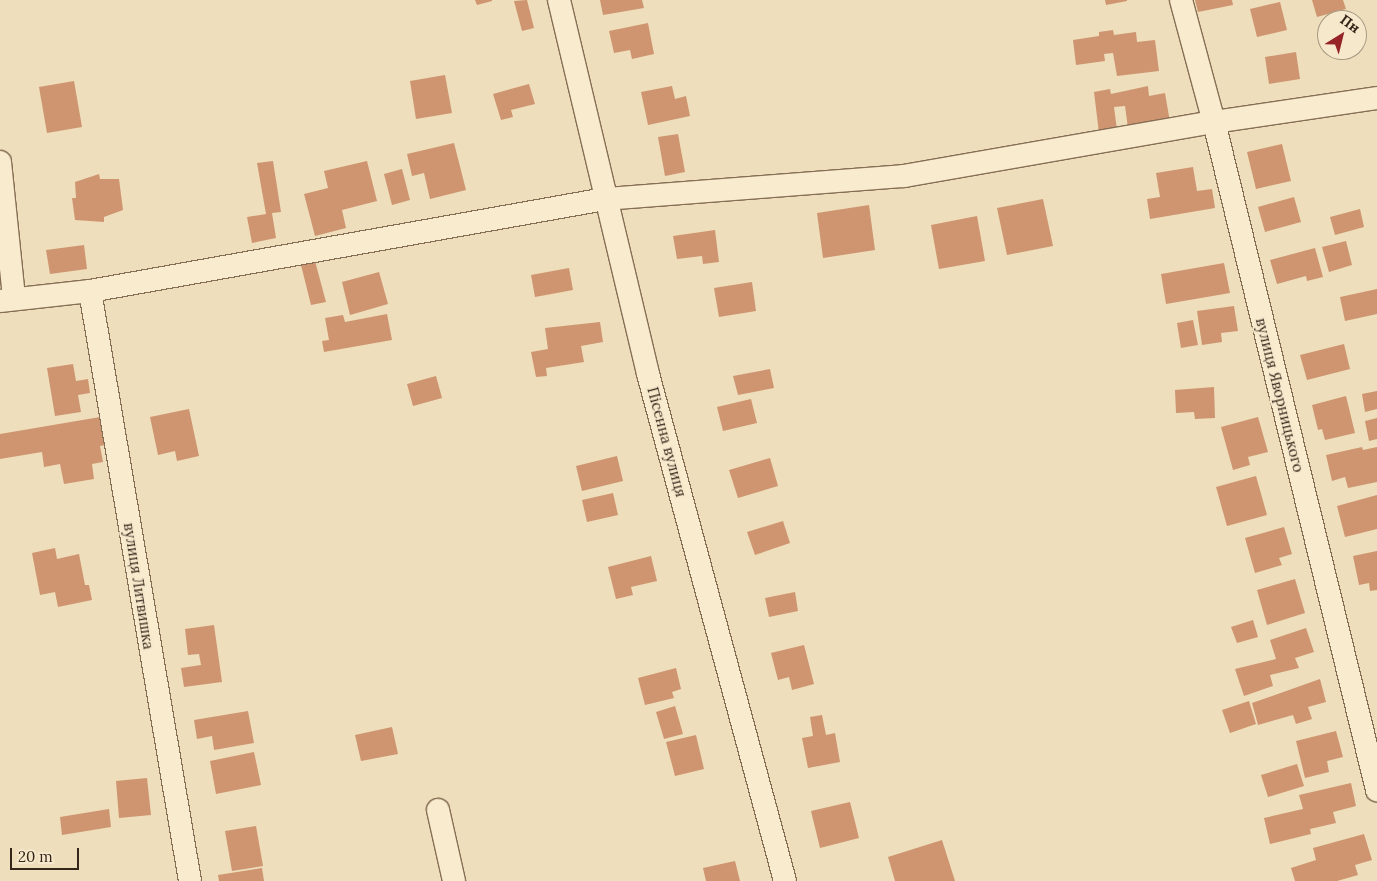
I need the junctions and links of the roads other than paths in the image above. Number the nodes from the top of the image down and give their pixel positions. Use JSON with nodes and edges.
{"nodes":[{"id":1,"x":559,"y":0,"type":"edge"},
{"id":2,"x":1181,"y":0,"type":"edge"},
{"id":3,"x":1377,"y":98,"type":"edge"},
{"id":4,"x":1214,"y":122,"type":"junction"},
{"id":5,"x":0,"y":162,"type":"edge"},
{"id":6,"x":605,"y":199,"type":"junction"},
{"id":7,"x":90,"y":291,"type":"junction"},
{"id":8,"x":7,"y":300,"type":"edge"},
{"id":9,"x":1377,"y":790,"type":"edge"},
{"id":10,"x":438,"y":810,"type":"dead end"},
{"id":11,"x":190,"y":881,"type":"edge"},
{"id":12,"x":454,"y":881,"type":"edge"},
{"id":13,"x":785,"y":881,"type":"edge"}],
"edges":[{"from":1,"to":6,"type":"street","name":"Пісенна вулиця"},
{"from":2,"to":4,"type":"street","name":"вулиця Яворницького"},
{"from":3,"to":4,"type":"street"},
{"from":4,"to":6,"type":"street"},
{"from":4,"to":9,"type":"street","name":"вулиця Яворницького"},
{"from":5,"to":8,"type":"street"},
{"from":6,"to":7,"type":"street"},
{"from":6,"to":13,"type":"street","name":"Пісенна вулиця"},
{"from":7,"to":8,"type":"street"},
{"from":7,"to":11,"type":"street","name":"вулиця Литвишка"},
{"from":10,"to":12,"type":"street"}]}
